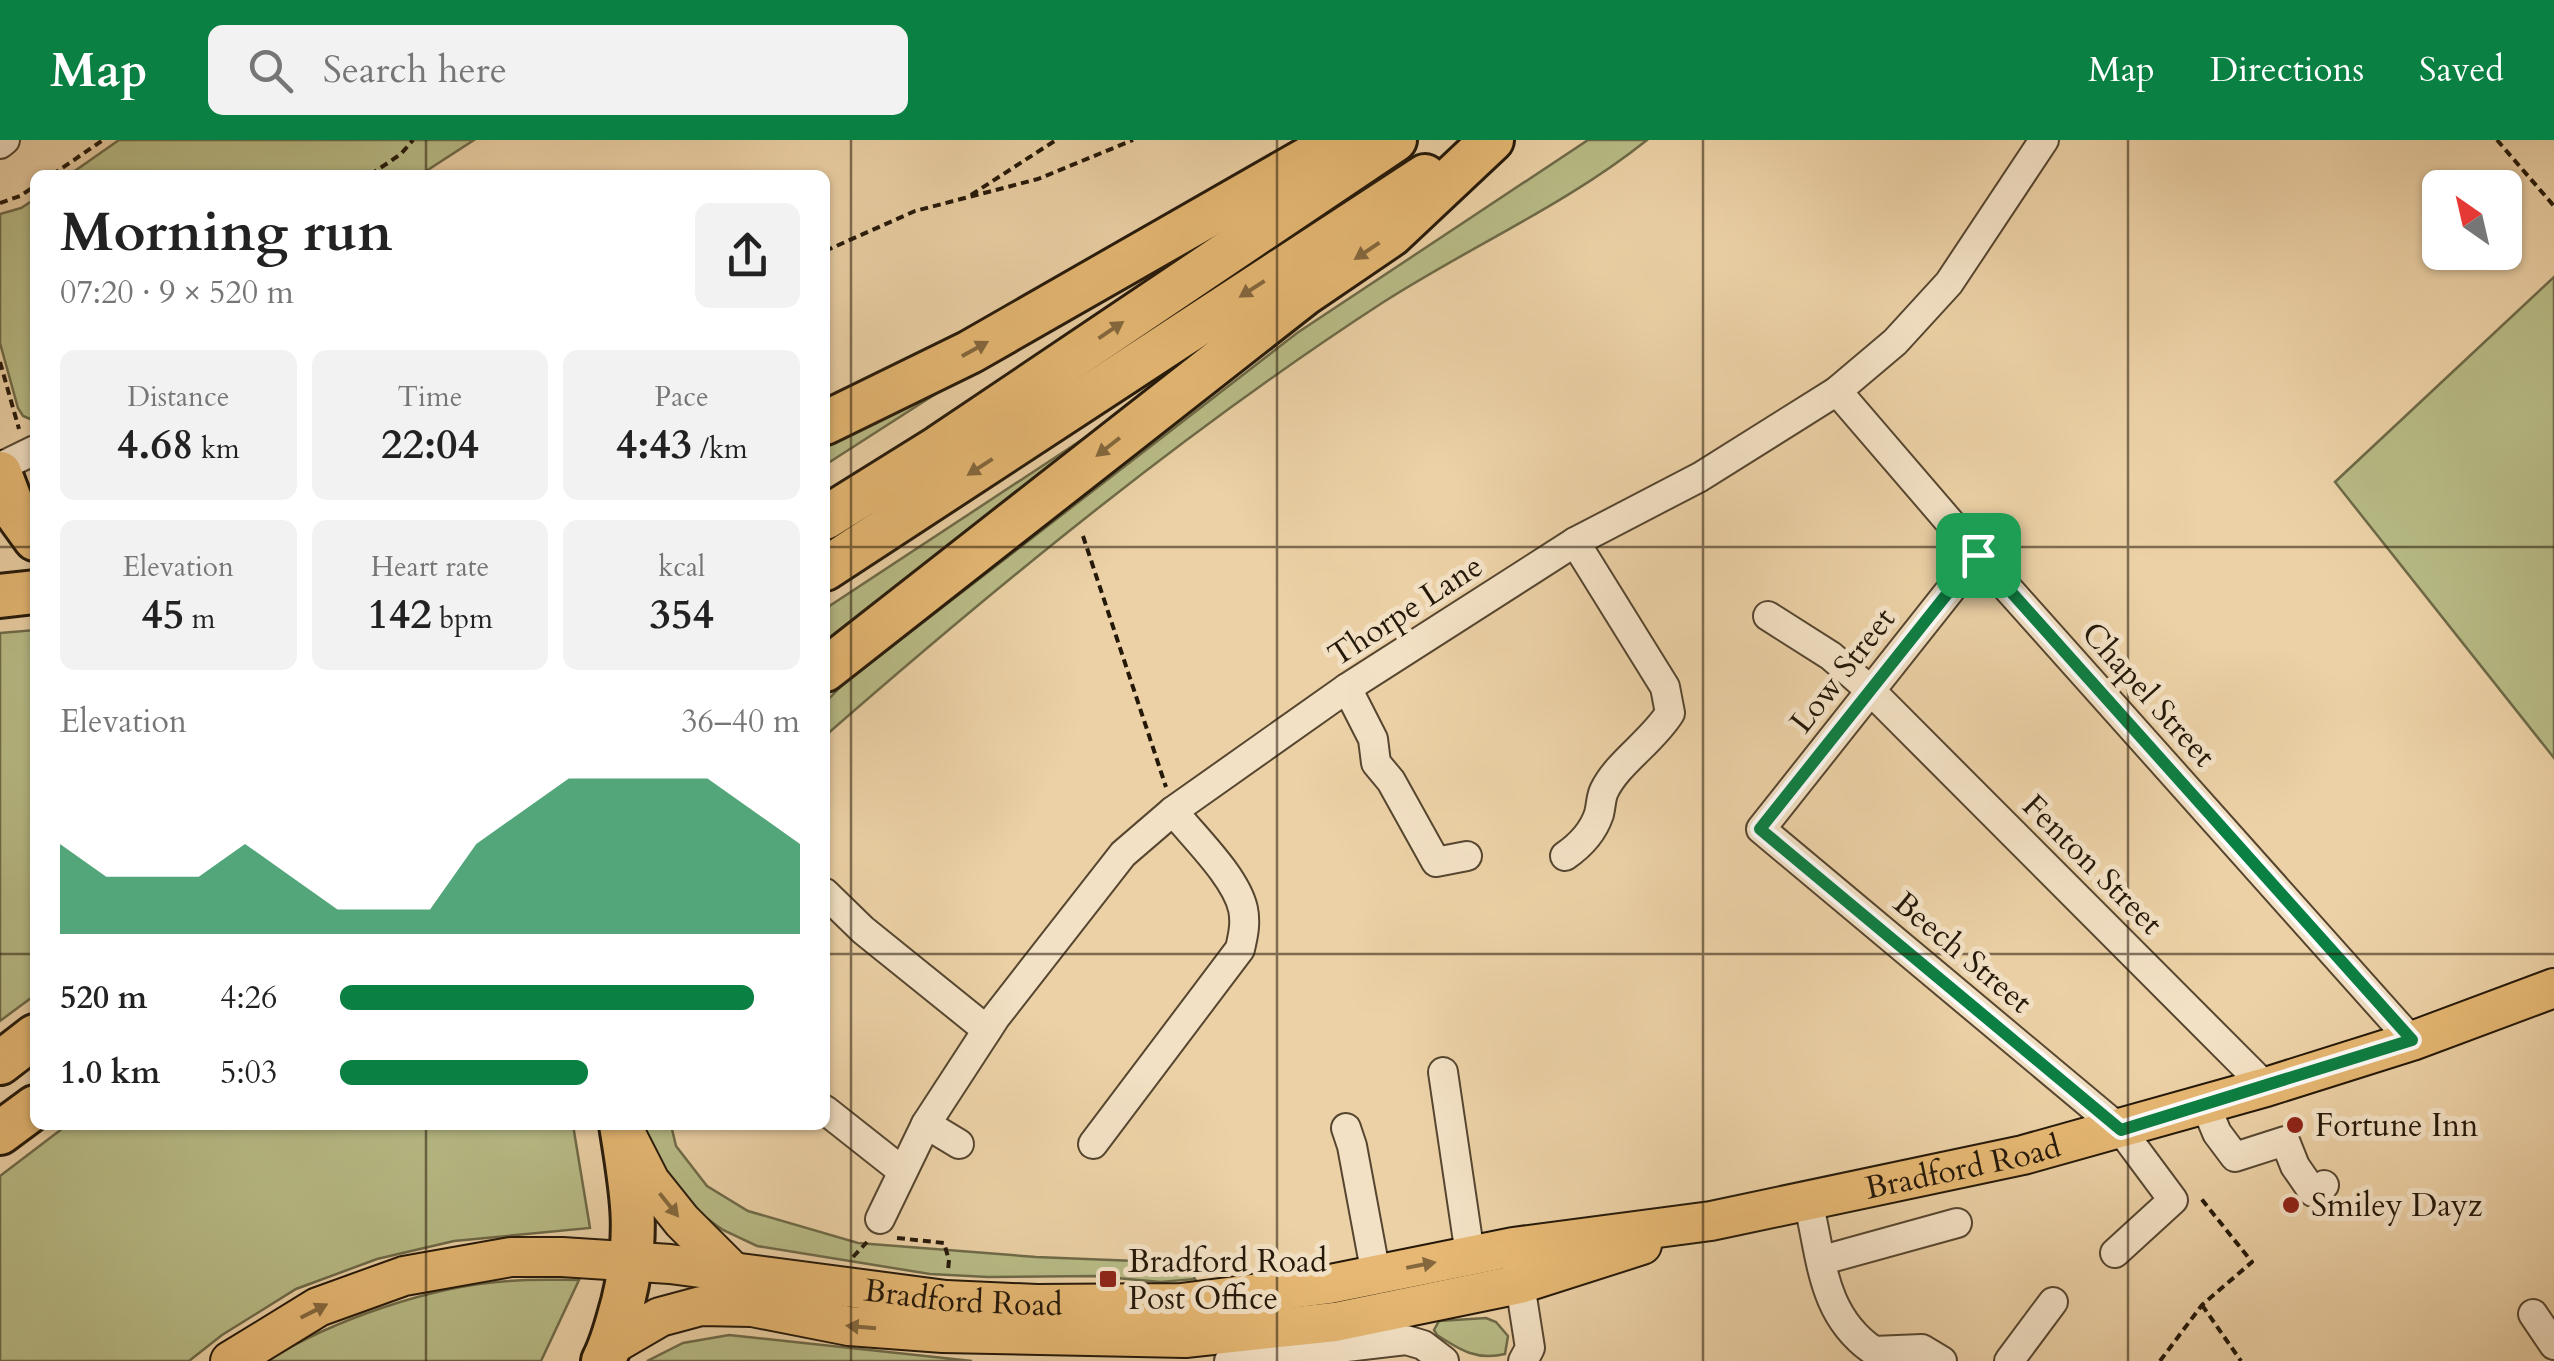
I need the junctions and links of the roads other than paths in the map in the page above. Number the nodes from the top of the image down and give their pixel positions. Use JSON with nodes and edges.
{"nodes":[{"id":1,"x":1346,"y":140,"type":"edge"},
{"id":2,"x":1395,"y":140,"type":"edge"},
{"id":3,"x":1480,"y":140,"type":"edge"},
{"id":4,"x":1492,"y":140,"type":"edge"},
{"id":5,"x":2044,"y":140,"type":"edge"},
{"id":6,"x":1837,"y":391,"type":"junction"},
{"id":7,"x":830,"y":421,"type":"edge"},
{"id":8,"x":16,"y":461,"type":"edge"},
{"id":9,"x":830,"y":515,"type":"edge"},
{"id":10,"x":30,"y":531,"type":"edge"},
{"id":11,"x":1575,"y":542,"type":"junction"},
{"id":12,"x":1978,"y":555,"type":"junction"},
{"id":13,"x":830,"y":566,"type":"edge"},
{"id":14,"x":30,"y":593,"type":"edge"},
{"id":15,"x":0,"y":596,"type":"edge"},
{"id":16,"x":1768,"y":616,"type":"dead end"},
{"id":17,"x":830,"y":666,"type":"edge"},
{"id":18,"x":1348,"y":688,"type":"junction"},
{"id":19,"x":1871,"y":692,"type":"junction"},
{"id":20,"x":1173,"y":811,"type":"junction"},
{"id":21,"x":1760,"y":829,"type":"joint"},
{"id":22,"x":1467,"y":856,"type":"dead end"},
{"id":23,"x":1565,"y":856,"type":"dead end"},
{"id":24,"x":830,"y":898,"type":"edge"},
{"id":25,"x":2554,"y":988,"type":"edge"},
{"id":26,"x":987,"y":1030,"type":"junction"},
{"id":27,"x":30,"y":1040,"type":"edge"},
{"id":28,"x":2412,"y":1040,"type":"junction"},
{"id":29,"x":0,"y":1063,"type":"edge"},
{"id":30,"x":1443,"y":1072,"type":"dead end"},
{"id":31,"x":2266,"y":1087,"type":"junction"},
{"id":32,"x":2206,"y":1104,"type":"junction"},
{"id":33,"x":30,"y":1111,"type":"edge"},
{"id":34,"x":830,"y":1114,"type":"edge"},
{"id":35,"x":926,"y":1124,"type":"junction"},
{"id":36,"x":1346,"y":1128,"type":"dead end"},
{"id":37,"x":623,"y":1130,"type":"edge"},
{"id":38,"x":624,"y":1130,"type":"edge"},
{"id":39,"x":2121,"y":1130,"type":"junction"},
{"id":40,"x":0,"y":1133,"type":"edge"},
{"id":41,"x":1108,"y":1135,"type":"dead end"},
{"id":42,"x":959,"y":1144,"type":"dead end"},
{"id":43,"x":902,"y":1170,"type":"junction"},
{"id":44,"x":2324,"y":1185,"type":"dead end"},
{"id":45,"x":1808,"y":1202,"type":"junction"},
{"id":46,"x":1712,"y":1221,"type":"junction"},
{"id":47,"x":1957,"y":1224,"type":"dead end"},
{"id":48,"x":877,"y":1227,"type":"road end"},
{"id":49,"x":1513,"y":1246,"type":"junction"},
{"id":50,"x":2114,"y":1253,"type":"dead end"},
{"id":51,"x":1470,"y":1256,"type":"junction"},
{"id":52,"x":1823,"y":1260,"type":"junction"},
{"id":53,"x":633,"y":1262,"type":"junction"},
{"id":54,"x":734,"y":1273,"type":"junction"},
{"id":55,"x":1376,"y":1275,"type":"junction"},
{"id":56,"x":1520,"y":1284,"type":"junction"},
{"id":57,"x":2053,"y":1302,"type":"dead end"},
{"id":58,"x":2533,"y":1314,"type":"dead end"},
{"id":59,"x":2554,"y":1345,"type":"edge"},
{"id":60,"x":607,"y":1353,"type":"edge"},
{"id":61,"x":230,"y":1361,"type":"edge"},
{"id":62,"x":1229,"y":1361,"type":"edge"},
{"id":63,"x":1444,"y":1361,"type":"edge"},
{"id":64,"x":1523,"y":1361,"type":"edge"},
{"id":65,"x":1942,"y":1361,"type":"edge"},
{"id":66,"x":2009,"y":1361,"type":"edge"}],
"edges":[{"from":7,"to":1,"type":"highway","one_way":true},
{"from":9,"to":2,"type":"highway","one_way":true},
{"from":3,"to":13,"type":"highway","one_way":true},
{"from":4,"to":17,"type":"highway","one_way":true},
{"from":5,"to":6,"type":"street","name":"Thorpe Lane"},
{"from":6,"to":11,"type":"street","name":"Thorpe Lane"},
{"from":6,"to":12,"type":"street","name":"Chapel Street"},
{"from":8,"to":10,"type":"highway"},
{"from":11,"to":18,"type":"street","name":"Thorpe Lane"},
{"from":11,"to":23,"type":"street"},
{"from":12,"to":19,"type":"street","name":"Low Street"},
{"from":12,"to":28,"type":"street","name":"Chapel Street"},
{"from":14,"to":15,"type":"highway"},
{"from":16,"to":19,"type":"street","name":"Fenton Street"},
{"from":18,"to":20,"type":"street","name":"Thorpe Lane"},
{"from":18,"to":22,"type":"street"},
{"from":19,"to":21,"type":"street","name":"Low Street"},
{"from":19,"to":31,"type":"street","name":"Fenton Street"},
{"from":20,"to":26,"type":"street","name":"Thorpe Lane"},
{"from":20,"to":41,"type":"street"},
{"from":21,"to":39,"type":"street","name":"Beech Street"},
{"from":24,"to":26,"type":"street"},
{"from":25,"to":28,"type":"main road","name":"Bradford Road"},
{"from":26,"to":35,"type":"street","name":"Thorpe Lane"},
{"from":27,"to":29,"type":"highway"},
{"from":28,"to":31,"type":"main road","name":"Bradford Road"},
{"from":30,"to":51,"type":"street"},
{"from":31,"to":32,"type":"main road","name":"Bradford Road"},
{"from":32,"to":39,"type":"main road","name":"Bradford Road"},
{"from":32,"to":44,"type":"street"},
{"from":33,"to":40,"type":"highway"},
{"from":34,"to":43,"type":"street"},
{"from":35,"to":42,"type":"street"},
{"from":35,"to":43,"type":"street","name":"Thorpe Lane"},
{"from":36,"to":55,"type":"street"},
{"from":37,"to":53,"type":"highway"},
{"from":38,"to":54,"type":"main road","one_way":true},
{"from":39,"to":45,"type":"main road","name":"Bradford Road"},
{"from":39,"to":50,"type":"street","name":"Beech Street"},
{"from":43,"to":48,"type":"street","name":"Thorpe Lane"},
{"from":45,"to":46,"type":"main road","name":"Bradford Road"},
{"from":45,"to":52,"type":"street"},
{"from":46,"to":49,"type":"main road","name":"Bradford Road"},
{"from":46,"to":56,"type":"main road","name":"Bradford Road"},
{"from":47,"to":52,"type":"street"},
{"from":49,"to":51,"type":"main road","name":"Bradford Road"},
{"from":49,"to":56,"type":"street"},
{"from":55,"to":51,"type":"main road","name":"Bradford Road","one_way":true},
{"from":52,"to":65,"type":"street"},
{"from":53,"to":54,"type":"main road","name":"Bradford Road"},
{"from":53,"to":60,"type":"highway"},
{"from":61,"to":53,"type":"main road","name":"Bradford Road","one_way":true},
{"from":54,"to":55,"type":"main road","name":"Bradford Road"},
{"from":56,"to":60,"type":"main road","name":"Bradford Road","one_way":true},
{"from":56,"to":64,"type":"street"},
{"from":57,"to":66,"type":"street"},
{"from":58,"to":59,"type":"street"},
{"from":62,"to":63,"type":"street"}]}
